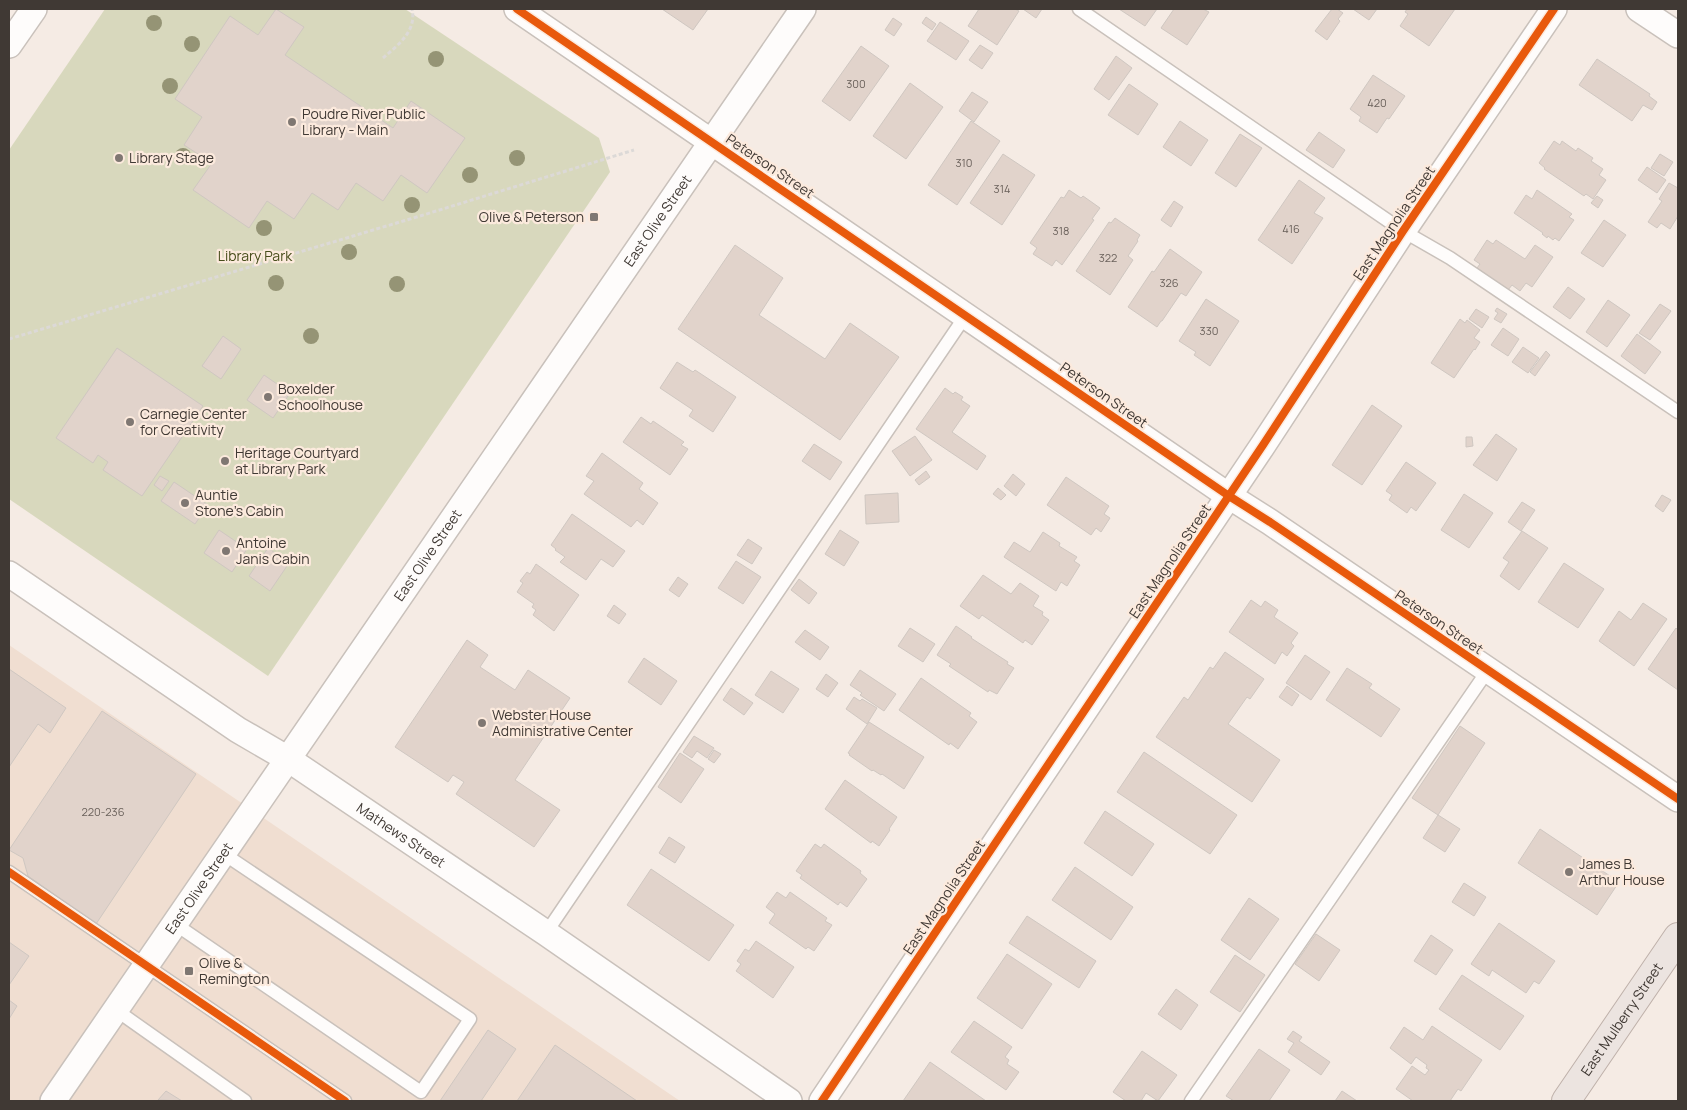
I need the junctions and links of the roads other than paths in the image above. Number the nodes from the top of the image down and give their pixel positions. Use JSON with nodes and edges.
{"nodes":[{"id":1,"x":34,"y":9,"type":"edge"},
{"id":2,"x":517,"y":9,"type":"edge"},
{"id":3,"x":803,"y":9,"type":"edge"},
{"id":4,"x":1078,"y":9,"type":"edge"},
{"id":5,"x":1554,"y":9,"type":"edge"},
{"id":6,"x":1639,"y":9,"type":"edge"},
{"id":7,"x":1678,"y":35,"type":"edge"},
{"id":8,"x":9,"y":46,"type":"edge"},
{"id":9,"x":712,"y":141,"type":"junction"},
{"id":10,"x":1403,"y":231,"type":"junction"},
{"id":11,"x":966,"y":315,"type":"junction"},
{"id":12,"x":1678,"y":412,"type":"edge"},
{"id":13,"x":1229,"y":496,"type":"junction"},
{"id":14,"x":9,"y":574,"type":"edge"},
{"id":15,"x":1488,"y":670,"type":"junction"},
{"id":16,"x":288,"y":759,"type":"junction"},
{"id":17,"x":1678,"y":800,"type":"edge"},
{"id":18,"x":224,"y":854,"type":"junction"},
{"id":19,"x":9,"y":872,"type":"edge"},
{"id":20,"x":175,"y":924,"type":"junction"},
{"id":21,"x":546,"y":933,"type":"junction"},
{"id":22,"x":1678,"y":937,"type":"edge"},
{"id":23,"x":146,"y":966,"type":"junction"},
{"id":24,"x":116,"y":1010,"type":"junction"},
{"id":25,"x":53,"y":1101,"type":"edge"},
{"id":26,"x":245,"y":1101,"type":"edge"},
{"id":27,"x":345,"y":1101,"type":"edge"},
{"id":28,"x":790,"y":1101,"type":"edge"},
{"id":29,"x":822,"y":1101,"type":"edge"},
{"id":30,"x":1191,"y":1101,"type":"edge"},
{"id":31,"x":1566,"y":1101,"type":"edge"}],
"edges":[{"from":1,"to":8,"type":"street"},
{"from":2,"to":9,"type":"street","name":"Peterson Street"},
{"from":3,"to":9,"type":"street","name":"East Olive Street"},
{"from":4,"to":10,"type":"lane"},
{"from":5,"to":10,"type":"street","name":"East Magnolia Street"},
{"from":6,"to":7,"type":"street"},
{"from":9,"to":11,"type":"street","name":"Peterson Street"},
{"from":9,"to":16,"type":"street","name":"East Olive Street"},
{"from":10,"to":12,"type":"lane"},
{"from":10,"to":13,"type":"street","name":"East Magnolia Street"},
{"from":11,"to":13,"type":"street","name":"Peterson Street"},
{"from":11,"to":21,"type":"lane"},
{"from":13,"to":15,"type":"street","name":"Peterson Street"},
{"from":13,"to":29,"type":"street","name":"East Magnolia Street"},
{"from":14,"to":16,"type":"street","name":"Mathews Street"},
{"from":15,"to":17,"type":"street","name":"Peterson Street"},
{"from":15,"to":30,"type":"lane"},
{"from":16,"to":18,"type":"street","name":"East Olive Street"},
{"from":16,"to":21,"type":"street","name":"Mathews Street"},
{"from":18,"to":20,"type":"street","name":"East Olive Street"},
{"from":18,"to":20,"type":"lane"},
{"from":19,"to":23,"type":"lane"},
{"from":20,"to":23,"type":"street","name":"East Olive Street"},
{"from":21,"to":28,"type":"street","name":"Mathews Street"},
{"from":22,"to":31,"type":"highway","name":"East Mulberry Street"},
{"from":23,"to":24,"type":"street","name":"East Olive Street"},
{"from":23,"to":27,"type":"lane"},
{"from":24,"to":25,"type":"street","name":"East Olive Street"},
{"from":24,"to":26,"type":"lane"}]}
